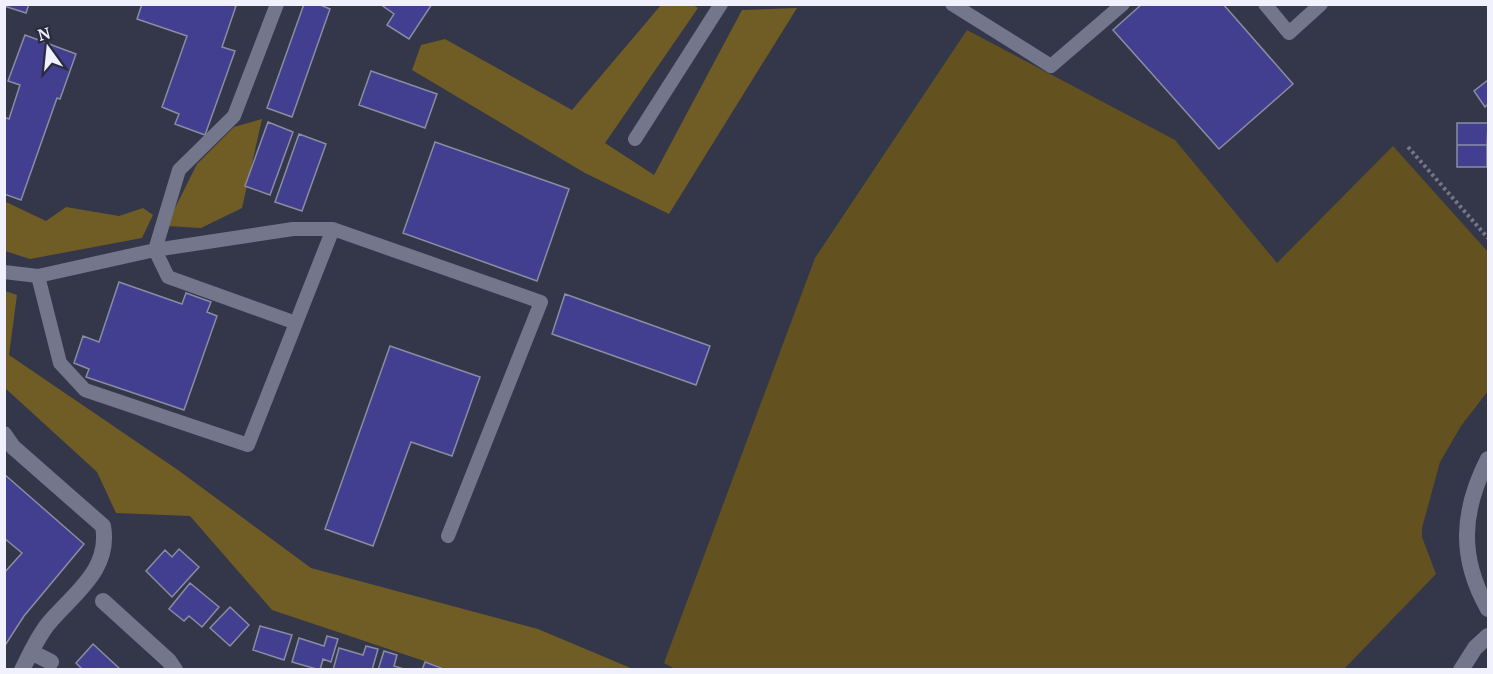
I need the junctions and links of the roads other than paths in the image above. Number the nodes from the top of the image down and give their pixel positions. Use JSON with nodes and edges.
{"nodes":[{"id":1,"x":277,"y":4,"type":"edge"},
{"id":2,"x":722,"y":4,"type":"edge"},
{"id":3,"x":952,"y":4,"type":"edge"},
{"id":4,"x":1123,"y":4,"type":"edge"},
{"id":5,"x":1265,"y":4,"type":"edge"},
{"id":6,"x":1321,"y":4,"type":"edge"},
{"id":7,"x":635,"y":139,"type":"dead end"},
{"id":8,"x":333,"y":229,"type":"junction"},
{"id":9,"x":155,"y":250,"type":"junction"},
{"id":10,"x":4,"y":272,"type":"edge"},
{"id":11,"x":38,"y":276,"type":"junction"},
{"id":12,"x":296,"y":323,"type":"junction"},
{"id":13,"x":4,"y":434,"type":"edge"},
{"id":14,"x":1488,"y":459,"type":"edge"},
{"id":15,"x":448,"y":536,"type":"dead end"},
{"id":16,"x":103,"y":602,"type":"dead end"},
{"id":17,"x":1488,"y":609,"type":"edge"},
{"id":18,"x":1488,"y":636,"type":"edge"},
{"id":19,"x":31,"y":652,"type":"junction"},
{"id":20,"x":51,"y":662,"type":"dead end"},
{"id":21,"x":22,"y":669,"type":"edge"},
{"id":22,"x":175,"y":669,"type":"edge"},
{"id":23,"x":1461,"y":669,"type":"edge"}],
"edges":[{"from":1,"to":9,"type":"lane"},
{"from":2,"to":7,"type":"lane"},
{"from":3,"to":4,"type":"lane"},
{"from":5,"to":6,"type":"lane"},
{"from":8,"to":9,"type":"lane"},
{"from":8,"to":12,"type":"lane"},
{"from":8,"to":15,"type":"lane"},
{"from":9,"to":11,"type":"lane"},
{"from":9,"to":12,"type":"lane"},
{"from":10,"to":11,"type":"lane"},
{"from":11,"to":12,"type":"lane"},
{"from":13,"to":19,"type":"street"},
{"from":14,"to":17,"type":"street"},
{"from":16,"to":22,"type":"street"},
{"from":18,"to":23,"type":"street"},
{"from":19,"to":20,"type":"street"},
{"from":19,"to":21,"type":"street"}]}
